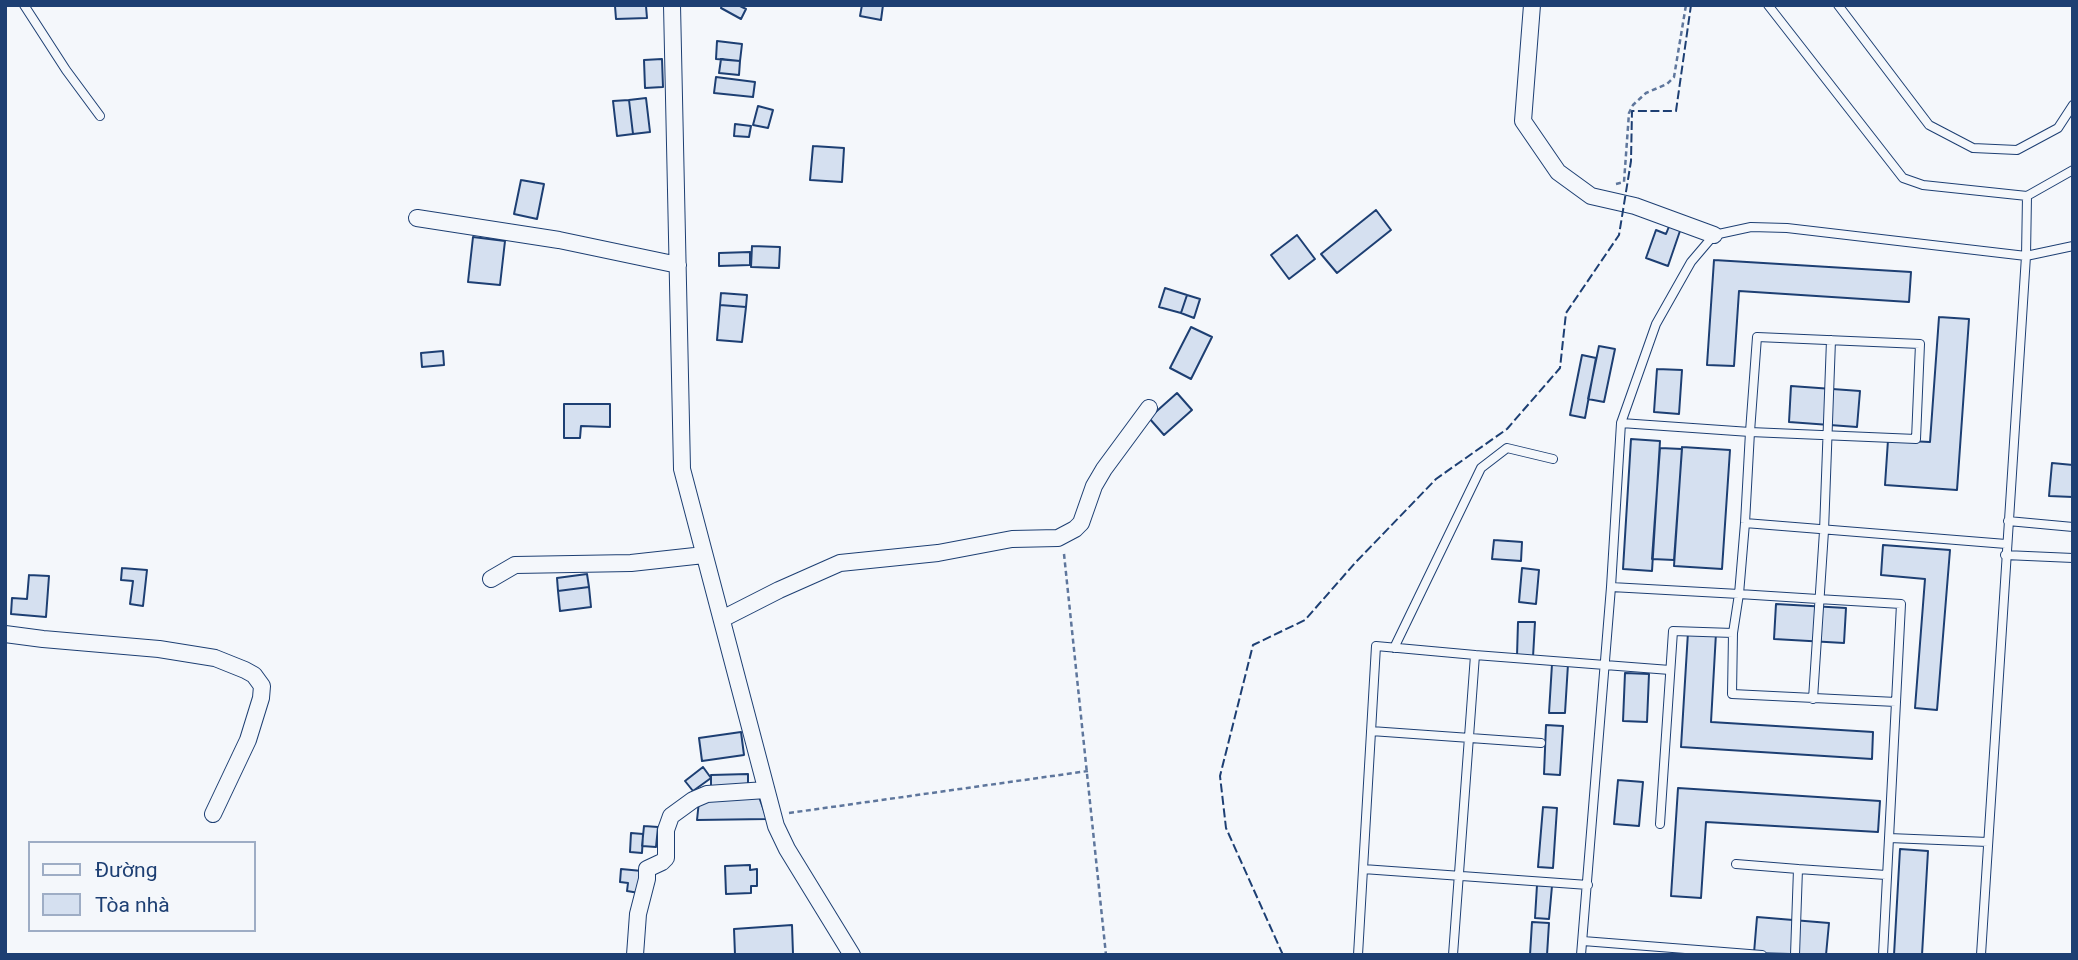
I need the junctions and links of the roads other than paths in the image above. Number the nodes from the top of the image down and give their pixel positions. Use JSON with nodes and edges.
{"nodes":[{"id":1,"x":24,"y":5,"type":"edge"},
{"id":2,"x":672,"y":5,"type":"edge"},
{"id":3,"x":1532,"y":5,"type":"edge"},
{"id":4,"x":1768,"y":5,"type":"edge"},
{"id":5,"x":1838,"y":5,"type":"edge"},
{"id":6,"x":2073,"y":105,"type":"edge"},
{"id":7,"x":100,"y":116,"type":"dead end"},
{"id":8,"x":2073,"y":170,"type":"edge"},
{"id":9,"x":2027,"y":196,"type":"junction"},
{"id":10,"x":417,"y":218,"type":"dead end"},
{"id":11,"x":1714,"y":235,"type":"junction"},
{"id":12,"x":2073,"y":246,"type":"edge"},
{"id":13,"x":2026,"y":256,"type":"junction"},
{"id":14,"x":678,"y":265,"type":"junction"},
{"id":15,"x":1831,"y":340,"type":"junction"},
{"id":16,"x":1149,"y":408,"type":"dead end"},
{"id":17,"x":1621,"y":423,"type":"junction"},
{"id":18,"x":1750,"y":432,"type":"junction"},
{"id":19,"x":1827,"y":436,"type":"junction"},
{"id":20,"x":1553,"y":459,"type":"dead end"},
{"id":21,"x":2008,"y":521,"type":"junction"},
{"id":22,"x":1745,"y":523,"type":"junction"},
{"id":23,"x":2073,"y":527,"type":"edge"},
{"id":24,"x":1824,"y":531,"type":"junction"},
{"id":25,"x":2006,"y":544,"type":"junction"},
{"id":26,"x":704,"y":555,"type":"junction"},
{"id":27,"x":2006,"y":555,"type":"junction"},
{"id":28,"x":2073,"y":558,"type":"edge"},
{"id":29,"x":491,"y":579,"type":"dead end"},
{"id":30,"x":1611,"y":587,"type":"junction"},
{"id":31,"x":1739,"y":594,"type":"junction"},
{"id":32,"x":1818,"y":599,"type":"junction"},
{"id":33,"x":722,"y":619,"type":"junction"},
{"id":34,"x":1733,"y":633,"type":"junction"},
{"id":35,"x":5,"y":634,"type":"edge"},
{"id":36,"x":1394,"y":648,"type":"junction"},
{"id":37,"x":1475,"y":655,"type":"junction"},
{"id":38,"x":1603,"y":665,"type":"junction"},
{"id":39,"x":1670,"y":670,"type":"junction"},
{"id":40,"x":1813,"y":699,"type":"junction"},
{"id":41,"x":1896,"y":702,"type":"junction"},
{"id":42,"x":1371,"y":731,"type":"junction"},
{"id":43,"x":1467,"y":739,"type":"junction"},
{"id":44,"x":1541,"y":743,"type":"dead end"},
{"id":45,"x":766,"y":790,"type":"junction"},
{"id":46,"x":213,"y":814,"type":"dead end"},
{"id":47,"x":1660,"y":824,"type":"dead end"},
{"id":48,"x":1889,"y":838,"type":"junction"},
{"id":49,"x":1989,"y":842,"type":"junction"},
{"id":50,"x":1736,"y":864,"type":"dead end"},
{"id":51,"x":1363,"y":869,"type":"junction"},
{"id":52,"x":1798,"y":869,"type":"junction"},
{"id":53,"x":1458,"y":875,"type":"junction"},
{"id":54,"x":1886,"y":875,"type":"junction"},
{"id":55,"x":1588,"y":885,"type":"junction"},
{"id":56,"x":1583,"y":941,"type":"junction"},
{"id":57,"x":635,"y":955,"type":"edge"},
{"id":58,"x":852,"y":955,"type":"edge"},
{"id":59,"x":1358,"y":955,"type":"edge"},
{"id":60,"x":1453,"y":955,"type":"edge"},
{"id":61,"x":1581,"y":955,"type":"edge"},
{"id":62,"x":1762,"y":955,"type":"edge"},
{"id":63,"x":1795,"y":955,"type":"edge"},
{"id":64,"x":1883,"y":955,"type":"edge"},
{"id":65,"x":1981,"y":955,"type":"edge"}],
"edges":[{"from":1,"to":7,"type":"lane"},
{"from":2,"to":14,"type":"street"},
{"from":3,"to":11,"type":"street"},
{"from":4,"to":9,"type":"lane"},
{"from":5,"to":6,"type":"lane"},
{"from":8,"to":9,"type":"lane"},
{"from":9,"to":13,"type":"lane"},
{"from":10,"to":14,"type":"street"},
{"from":11,"to":13,"type":"lane"},
{"from":11,"to":17,"type":"lane"},
{"from":12,"to":13,"type":"lane"},
{"from":13,"to":21,"type":"lane"},
{"from":14,"to":26,"type":"street"},
{"from":15,"to":18,"type":"lane"},
{"from":15,"to":19,"type":"lane"},
{"from":15,"to":19,"type":"lane"},
{"from":16,"to":33,"type":"street"},
{"from":17,"to":18,"type":"lane"},
{"from":17,"to":30,"type":"lane"},
{"from":18,"to":19,"type":"lane"},
{"from":18,"to":22,"type":"lane"},
{"from":19,"to":24,"type":"lane"},
{"from":20,"to":36,"type":"lane"},
{"from":21,"to":23,"type":"lane"},
{"from":21,"to":25,"type":"lane"},
{"from":22,"to":24,"type":"lane"},
{"from":22,"to":31,"type":"lane"},
{"from":24,"to":25,"type":"lane"},
{"from":24,"to":32,"type":"lane"},
{"from":25,"to":27,"type":"lane"},
{"from":26,"to":29,"type":"street"},
{"from":26,"to":33,"type":"street"},
{"from":27,"to":28,"type":"lane"},
{"from":27,"to":49,"type":"lane"},
{"from":30,"to":31,"type":"lane"},
{"from":30,"to":38,"type":"lane"},
{"from":31,"to":32,"type":"lane"},
{"from":31,"to":34,"type":"lane"},
{"from":32,"to":40,"type":"lane"},
{"from":32,"to":41,"type":"lane"},
{"from":33,"to":45,"type":"street"},
{"from":34,"to":39,"type":"lane"},
{"from":34,"to":40,"type":"lane"},
{"from":35,"to":46,"type":"street"},
{"from":36,"to":37,"type":"lane"},
{"from":36,"to":42,"type":"lane"},
{"from":37,"to":38,"type":"lane"},
{"from":37,"to":43,"type":"lane"},
{"from":38,"to":39,"type":"lane"},
{"from":38,"to":55,"type":"lane"},
{"from":39,"to":47,"type":"lane"},
{"from":40,"to":41,"type":"lane"},
{"from":41,"to":48,"type":"lane"},
{"from":42,"to":43,"type":"lane"},
{"from":42,"to":51,"type":"lane"},
{"from":43,"to":44,"type":"lane"},
{"from":43,"to":53,"type":"lane"},
{"from":45,"to":57,"type":"street"},
{"from":45,"to":58,"type":"street"},
{"from":48,"to":49,"type":"lane"},
{"from":48,"to":54,"type":"lane"},
{"from":49,"to":65,"type":"lane"},
{"from":50,"to":52,"type":"lane"},
{"from":51,"to":53,"type":"lane"},
{"from":51,"to":59,"type":"lane"},
{"from":52,"to":54,"type":"lane"},
{"from":52,"to":63,"type":"lane"},
{"from":53,"to":55,"type":"lane"},
{"from":53,"to":60,"type":"lane"},
{"from":54,"to":64,"type":"lane"},
{"from":55,"to":56,"type":"lane"},
{"from":56,"to":61,"type":"lane"},
{"from":56,"to":62,"type":"lane"}]}
